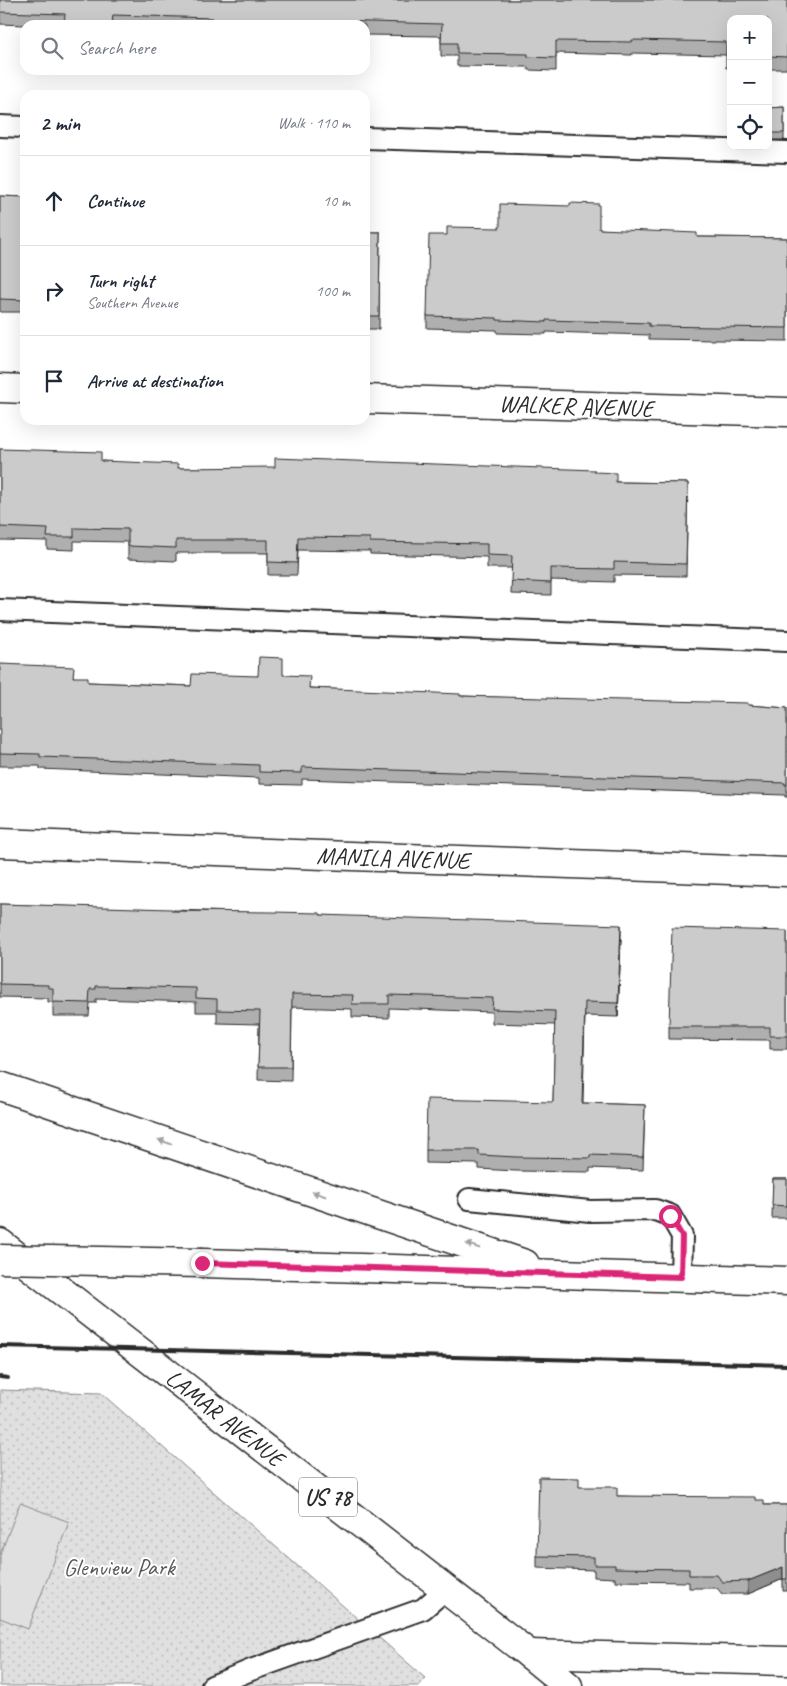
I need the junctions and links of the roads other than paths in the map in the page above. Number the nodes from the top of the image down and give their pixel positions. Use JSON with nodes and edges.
{"nodes":[{"id":1,"x":0,"y":126,"type":"edge"},
{"id":2,"x":20,"y":127,"type":"edge"},
{"id":3,"x":370,"y":138,"type":"edge"},
{"id":4,"x":787,"y":152,"type":"edge"},
{"id":5,"x":0,"y":388,"type":"edge"},
{"id":6,"x":20,"y":389,"type":"edge"},
{"id":7,"x":370,"y":400,"type":"edge"},
{"id":8,"x":787,"y":412,"type":"edge"},
{"id":9,"x":0,"y":610,"type":"edge"},
{"id":10,"x":787,"y":641,"type":"edge"},
{"id":11,"x":0,"y":843,"type":"edge"},
{"id":12,"x":787,"y":872,"type":"edge"},
{"id":13,"x":0,"y":1086,"type":"edge"},
{"id":14,"x":469,"y":1199,"type":"dead end"},
{"id":15,"x":0,"y":1243,"type":"edge"},
{"id":16,"x":0,"y":1259,"type":"edge"},
{"id":17,"x":552,"y":1273,"type":"junction"},
{"id":18,"x":681,"y":1277,"type":"junction"},
{"id":19,"x":787,"y":1280,"type":"edge"},
{"id":20,"x":446,"y":1589,"type":"junction"},
{"id":21,"x":529,"y":1654,"type":"junction"},
{"id":22,"x":787,"y":1662,"type":"edge"},
{"id":23,"x":212,"y":1686,"type":"edge"},
{"id":24,"x":568,"y":1686,"type":"edge"}],
"edges":[{"from":1,"to":2,"type":"lane"},
{"from":3,"to":4,"type":"lane"},
{"from":5,"to":6,"type":"main road"},
{"from":7,"to":8,"type":"main road","name":"WALKER AVENUE"},
{"from":9,"to":10,"type":"lane"},
{"from":11,"to":12,"type":"main road","name":"MANILA AVENUE"},
{"from":17,"to":13,"type":"main road","one_way":true},
{"from":14,"to":18,"type":"lane"},
{"from":15,"to":20,"type":"main road","name":"LAMAR AVENUE","number":"US 78"},
{"from":16,"to":17,"type":"main road","bridge":true},
{"from":17,"to":18,"type":"main road"},
{"from":18,"to":19,"type":"main road"},
{"from":20,"to":21,"type":"main road","name":"LAMAR AVENUE","number":"US 78"},
{"from":20,"to":23,"type":"lane"},
{"from":21,"to":22,"type":"main road"},
{"from":21,"to":24,"type":"main road","name":"LAMAR AVENUE","number":"US 78"}]}
